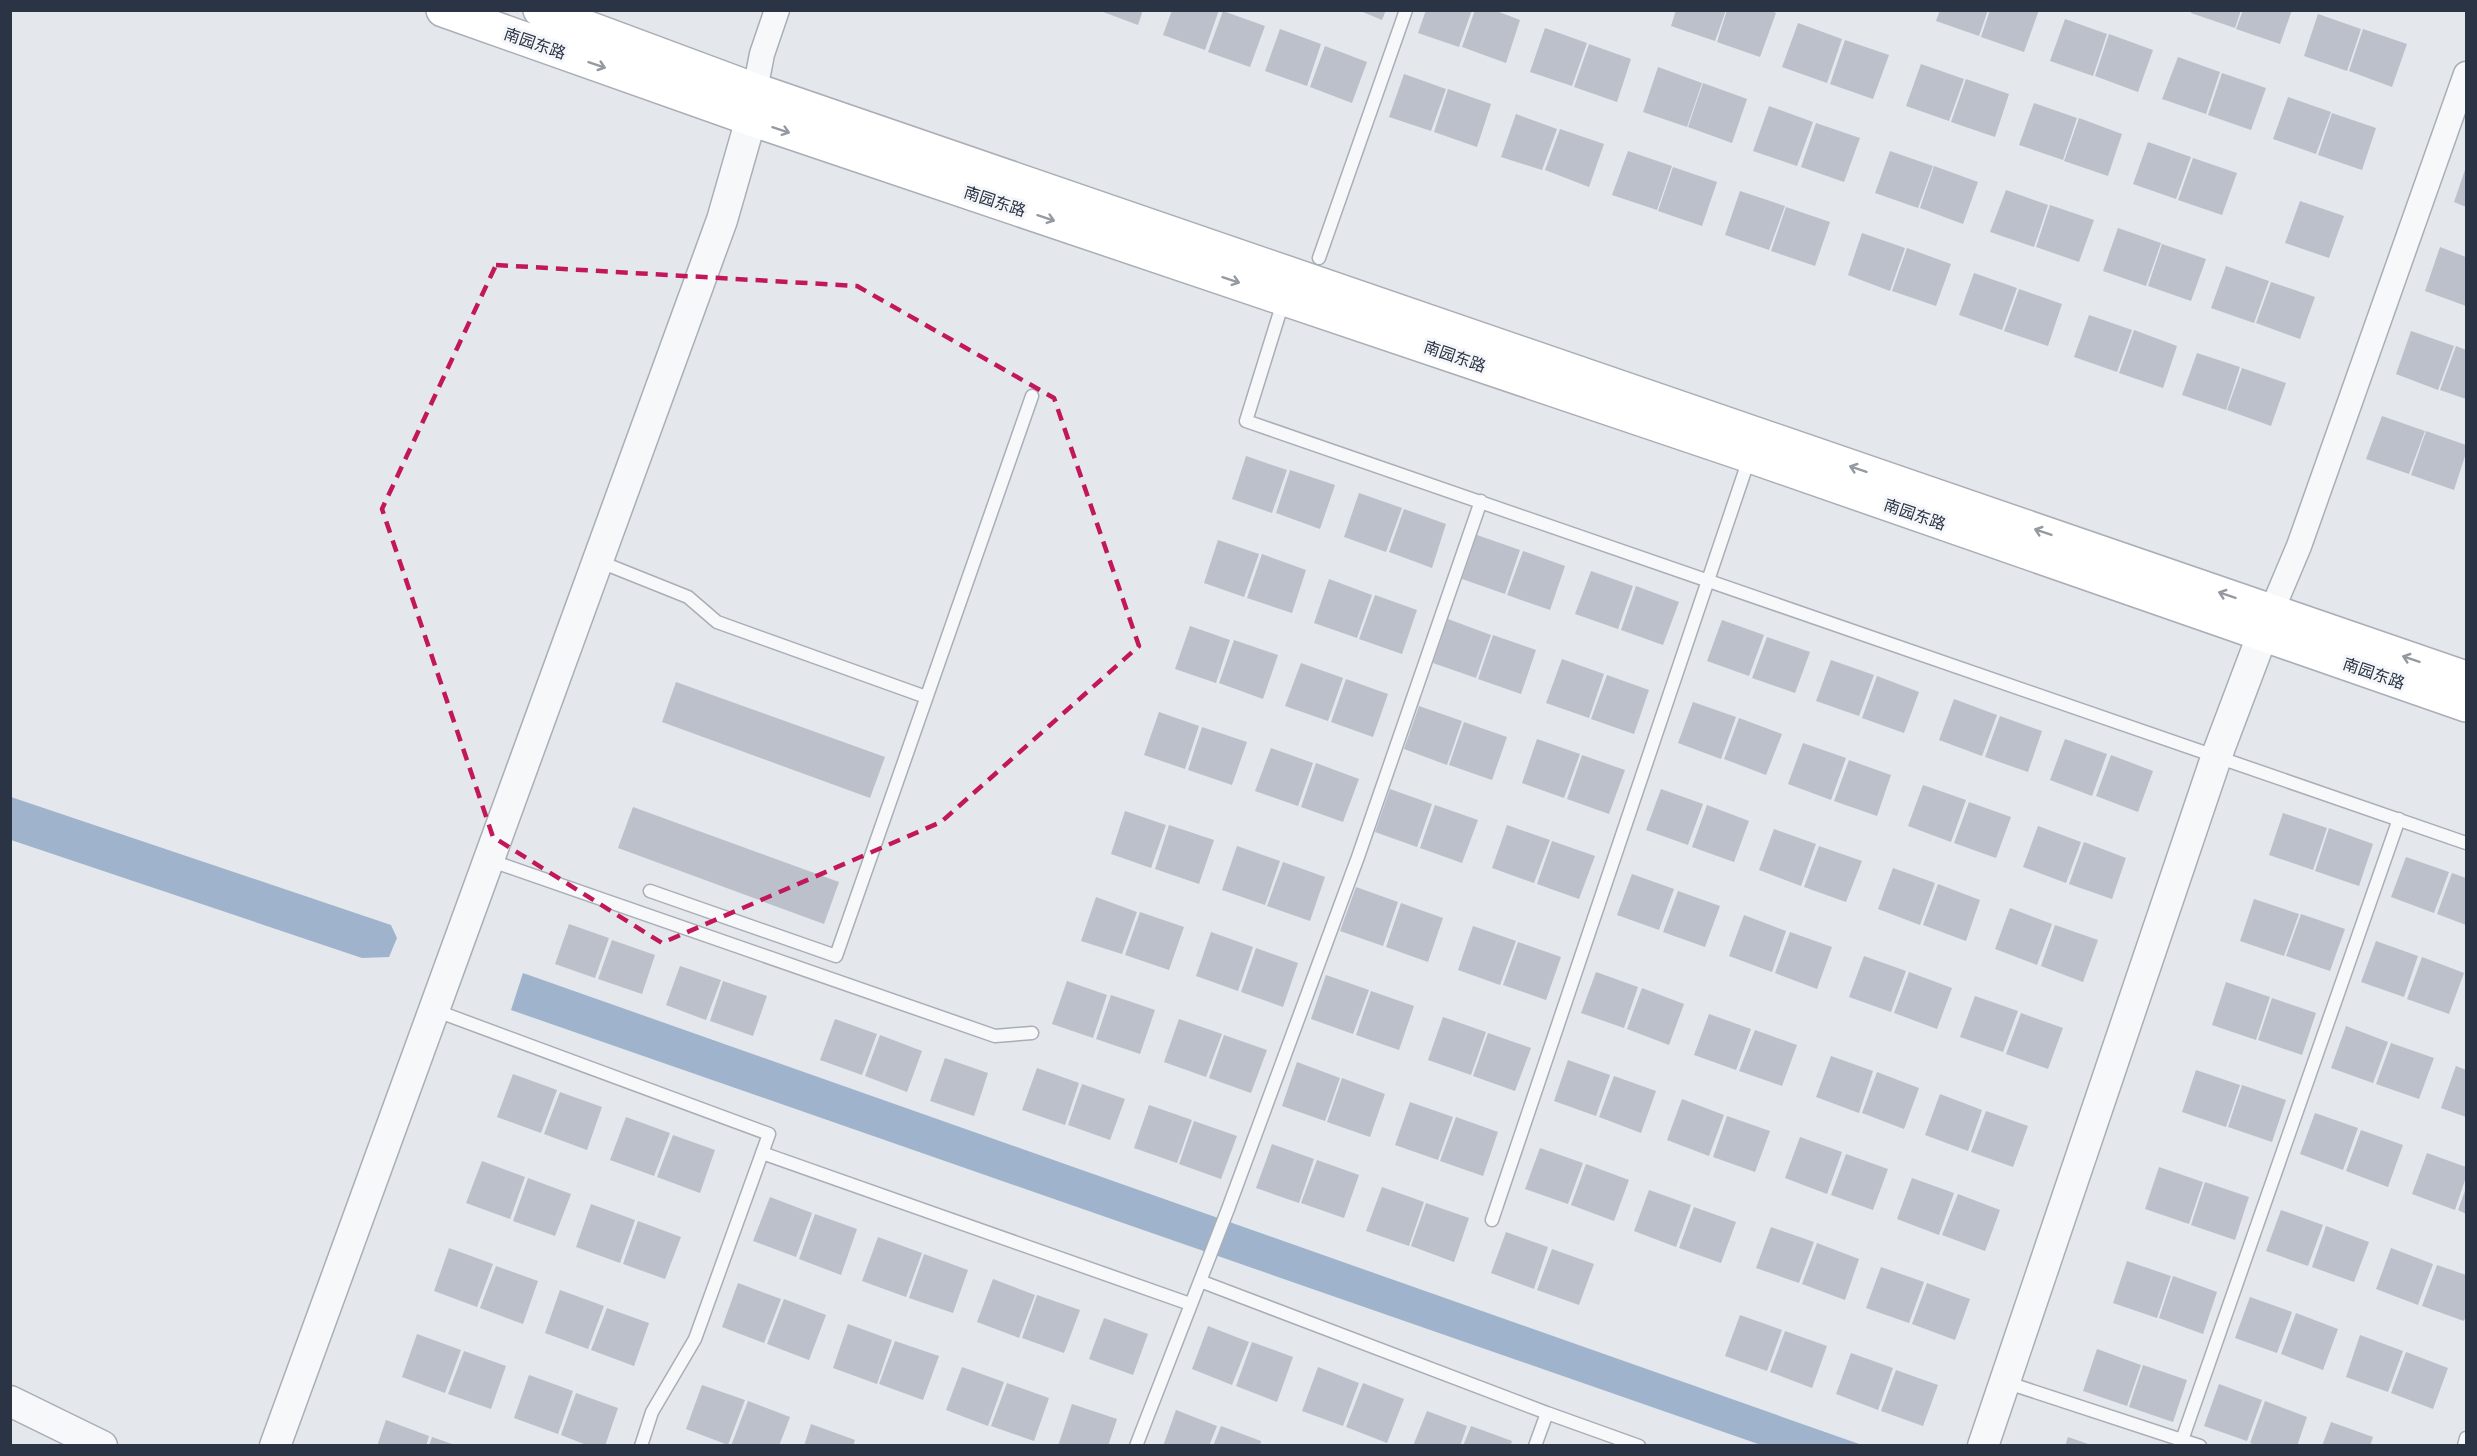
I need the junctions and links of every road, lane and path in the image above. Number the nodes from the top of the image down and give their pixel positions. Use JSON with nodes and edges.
{"nodes":[{"id":1,"x":443,"y":10,"type":"edge"},
{"id":2,"x":540,"y":10,"type":"edge"},
{"id":3,"x":777,"y":10,"type":"edge"},
{"id":4,"x":1406,"y":10,"type":"edge"},
{"id":5,"x":2466,"y":74,"type":"edge"},
{"id":6,"x":753,"y":105,"type":"junction"},
{"id":7,"x":1319,"y":258,"type":"dead end"},
{"id":8,"x":1284,"y":298,"type":"junction"},
{"id":9,"x":1032,"y":396,"type":"dead end"},
{"id":10,"x":1750,"y":456,"type":"junction"},
{"id":11,"x":1481,"y":501,"type":"junction"},
{"id":12,"x":598,"y":561,"type":"junction"},
{"id":13,"x":1709,"y":581,"type":"junction"},
{"id":14,"x":2267,"y":623,"type":"junction"},
{"id":15,"x":2466,"y":678,"type":"edge"},
{"id":16,"x":926,"y":698,"type":"junction"},
{"id":17,"x":2466,"y":705,"type":"edge"},
{"id":18,"x":2217,"y":755,"type":"junction"},
{"id":19,"x":2399,"y":819,"type":"junction"},
{"id":20,"x":2466,"y":843,"type":"edge"},
{"id":21,"x":489,"y":861,"type":"junction"},
{"id":22,"x":650,"y":891,"type":"dead end"},
{"id":23,"x":434,"y":1010,"type":"junction"},
{"id":24,"x":1032,"y":1033,"type":"dead end"},
{"id":25,"x":762,"y":1153,"type":"junction"},
{"id":26,"x":1492,"y":1220,"type":"dead end"},
{"id":27,"x":1200,"y":1281,"type":"junction"},
{"id":28,"x":1190,"y":1304,"type":"junction"},
{"id":29,"x":2005,"y":1382,"type":"junction"},
{"id":30,"x":10,"y":1401,"type":"edge"},
{"id":31,"x":1547,"y":1413,"type":"junction"},
{"id":32,"x":2466,"y":1438,"type":"edge"},
{"id":33,"x":2182,"y":1440,"type":"junction"},
{"id":34,"x":102,"y":1446,"type":"edge"},
{"id":35,"x":275,"y":1446,"type":"edge"},
{"id":36,"x":641,"y":1446,"type":"edge"},
{"id":37,"x":1136,"y":1446,"type":"edge"},
{"id":38,"x":1535,"y":1446,"type":"edge"},
{"id":39,"x":1639,"y":1446,"type":"edge"},
{"id":40,"x":1983,"y":1446,"type":"edge"},
{"id":41,"x":2200,"y":1446,"type":"edge"},
{"id":42,"x":2464,"y":1446,"type":"edge"}],
"edges":[{"from":1,"to":6,"type":"main road","name":"南园东路","one_way":true},
{"from":2,"to":6,"type":"main road","name":"南园东路"},
{"from":3,"to":6,"type":"street"},
{"from":4,"to":7,"type":"lane"},
{"from":5,"to":14,"type":"street"},
{"from":6,"to":8,"type":"main road","name":"南园东路","one_way":true},
{"from":6,"to":12,"type":"street"},
{"from":14,"to":6,"type":"main road","name":"南园东路","one_way":true},
{"from":8,"to":10,"type":"main road","name":"南园东路"},
{"from":8,"to":11,"type":"lane"},
{"from":9,"to":16,"type":"lane"},
{"from":10,"to":13,"type":"lane"},
{"from":10,"to":14,"type":"main road","name":"南园东路"},
{"from":11,"to":13,"type":"lane"},
{"from":11,"to":27,"type":"lane"},
{"from":12,"to":16,"type":"lane"},
{"from":12,"to":21,"type":"street"},
{"from":13,"to":18,"type":"lane"},
{"from":13,"to":26,"type":"lane"},
{"from":15,"to":14,"type":"main road","name":"南园东路","one_way":true},
{"from":14,"to":17,"type":"main road","name":"南园东路"},
{"from":14,"to":18,"type":"street"},
{"from":16,"to":22,"type":"lane"},
{"from":18,"to":19,"type":"lane"},
{"from":18,"to":29,"type":"street"},
{"from":19,"to":20,"type":"lane"},
{"from":19,"to":33,"type":"lane"},
{"from":21,"to":23,"type":"street"},
{"from":21,"to":24,"type":"lane"},
{"from":23,"to":25,"type":"lane"},
{"from":23,"to":35,"type":"street"},
{"from":25,"to":28,"type":"lane"},
{"from":25,"to":36,"type":"lane"},
{"from":27,"to":28,"type":"lane"},
{"from":27,"to":31,"type":"lane"},
{"from":28,"to":37,"type":"lane"},
{"from":29,"to":33,"type":"lane"},
{"from":29,"to":40,"type":"street"},
{"from":30,"to":34,"type":"street"},
{"from":31,"to":38,"type":"lane"},
{"from":31,"to":39,"type":"lane"},
{"from":32,"to":42,"type":"lane"},
{"from":33,"to":41,"type":"lane"}]}
